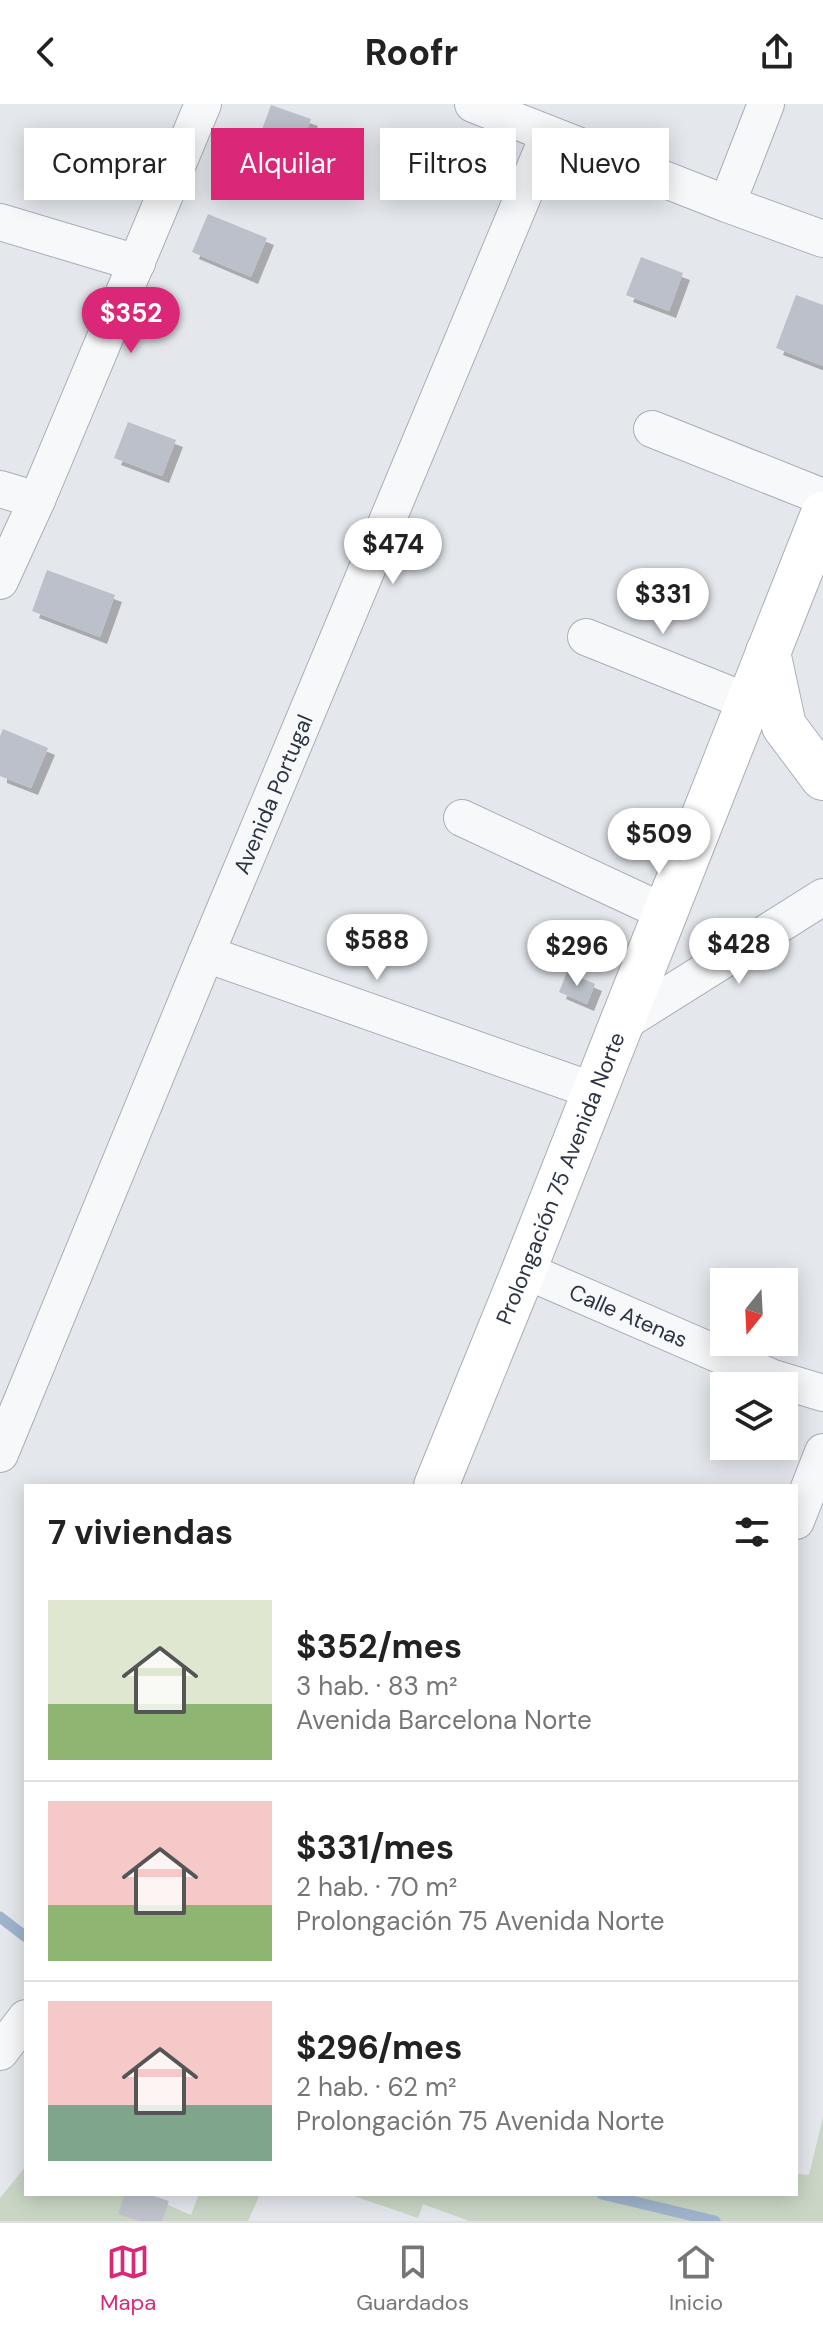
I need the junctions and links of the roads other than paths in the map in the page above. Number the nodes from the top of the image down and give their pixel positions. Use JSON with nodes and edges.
{"nodes":[{"id":1,"x":203,"y":104,"type":"edge"},
{"id":2,"x":473,"y":104,"type":"edge"},
{"id":3,"x":766,"y":104,"type":"edge"},
{"id":4,"x":534,"y":128,"type":"edge"},
{"id":5,"x":532,"y":175,"type":"edge"},
{"id":6,"x":669,"y":181,"type":"edge"},
{"id":7,"x":727,"y":204,"type":"junction"},
{"id":8,"x":0,"y":222,"type":"edge"},
{"id":9,"x":823,"y":239,"type":"edge"},
{"id":10,"x":137,"y":263,"type":"junction"},
{"id":11,"x":652,"y":429,"type":"dead end"},
{"id":12,"x":0,"y":489,"type":"edge"},
{"id":13,"x":823,"y":497,"type":"edge"},
{"id":14,"x":37,"y":500,"type":"junction"},
{"id":15,"x":823,"y":514,"type":"edge"},
{"id":16,"x":0,"y":581,"type":"edge"},
{"id":17,"x":586,"y":637,"type":"dead end"},
{"id":18,"x":768,"y":652,"type":"junction"},
{"id":19,"x":748,"y":702,"type":"junction"},
{"id":20,"x":823,"y":778,"type":"edge"},
{"id":21,"x":462,"y":818,"type":"dead end"},
{"id":22,"x":823,"y":897,"type":"edge"},
{"id":23,"x":666,"y":913,"type":"junction"},
{"id":24,"x":206,"y":954,"type":"junction"},
{"id":25,"x":623,"y":1023,"type":"junction"},
{"id":26,"x":594,"y":1091,"type":"junction"},
{"id":27,"x":524,"y":1270,"type":"junction"},
{"id":28,"x":823,"y":1393,"type":"edge"},
{"id":29,"x":823,"y":1452,"type":"edge"},
{"id":30,"x":0,"y":1454,"type":"edge"},
{"id":31,"x":437,"y":1484,"type":"edge"},
{"id":32,"x":798,"y":1516,"type":"edge"},
{"id":33,"x":24,"y":2021,"type":"edge"},
{"id":34,"x":0,"y":2052,"type":"edge"}],
"edges":[{"from":1,"to":10,"type":"street"},
{"from":2,"to":4,"type":"street"},
{"from":3,"to":7,"type":"street"},
{"from":5,"to":24,"type":"street","name":"Avenida Portugal"},
{"from":6,"to":7,"type":"street"},
{"from":7,"to":9,"type":"street"},
{"from":8,"to":10,"type":"street"},
{"from":10,"to":14,"type":"street"},
{"from":11,"to":13,"type":"street"},
{"from":12,"to":14,"type":"street"},
{"from":14,"to":16,"type":"street"},
{"from":15,"to":18,"type":"main road","name":"Prolongación 75 Avenida Norte"},
{"from":17,"to":19,"type":"street"},
{"from":18,"to":19,"type":"main road","name":"Prolongación 75 Avenida Norte"},
{"from":18,"to":20,"type":"main road"},
{"from":19,"to":23,"type":"main road","name":"Prolongación 75 Avenida Norte"},
{"from":21,"to":23,"type":"street"},
{"from":22,"to":25,"type":"street"},
{"from":23,"to":25,"type":"main road","name":"Prolongación 75 Avenida Norte"},
{"from":24,"to":26,"type":"street"},
{"from":24,"to":30,"type":"street","name":"Avenida Portugal"},
{"from":25,"to":26,"type":"main road","name":"Prolongación 75 Avenida Norte"},
{"from":26,"to":27,"type":"main road","name":"Prolongación 75 Avenida Norte"},
{"from":27,"to":28,"type":"street","name":"Calle Atenas"},
{"from":27,"to":31,"type":"main road","name":"Prolongación 75 Avenida Norte"},
{"from":29,"to":32,"type":"street"},
{"from":33,"to":34,"type":"street"}]}
